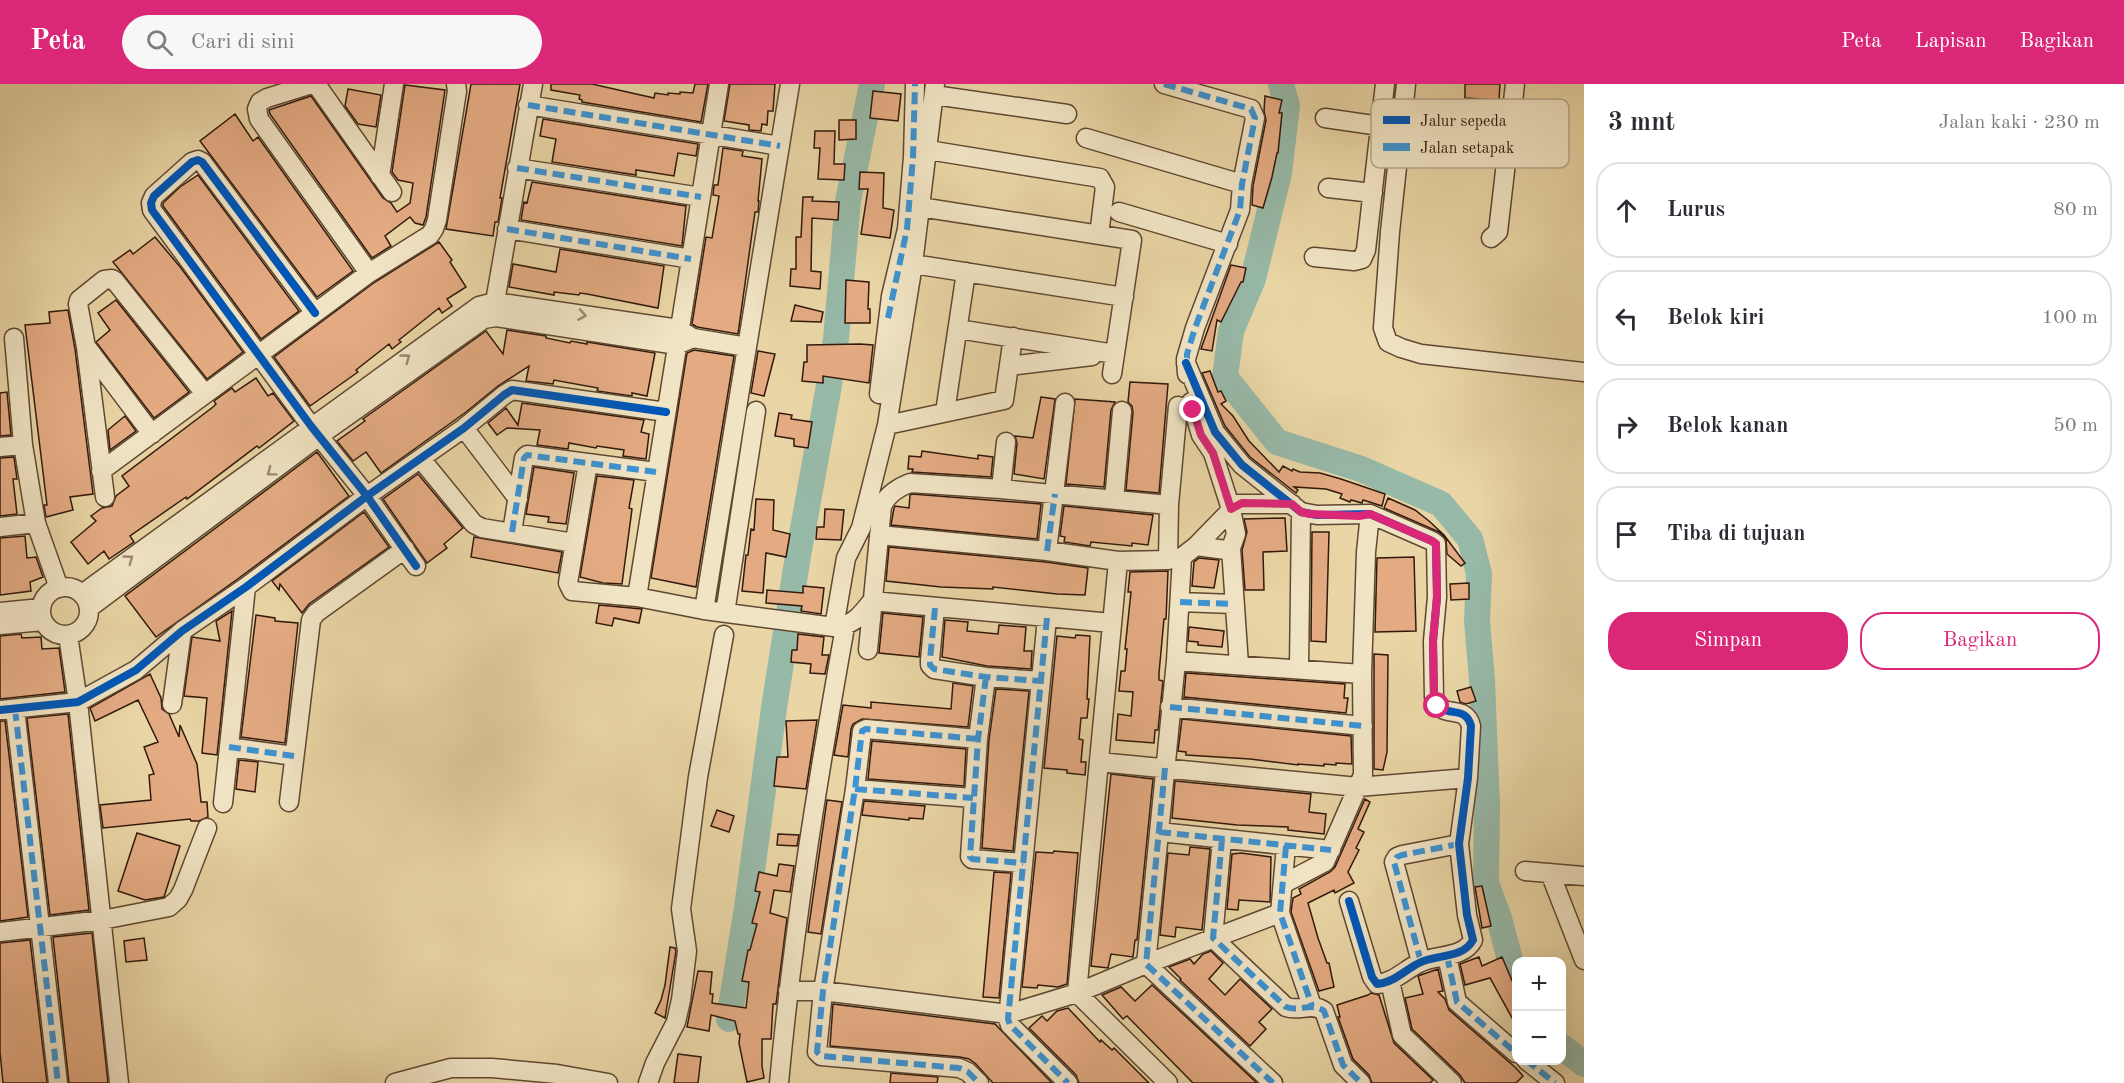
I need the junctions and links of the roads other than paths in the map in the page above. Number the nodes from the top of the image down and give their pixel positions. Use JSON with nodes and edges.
{"nodes":[{"id":1,"x":314,"y":84,"type":"edge"},
{"id":2,"x":394,"y":84,"type":"edge"},
{"id":3,"x":456,"y":84,"type":"edge"},
{"id":4,"x":533,"y":84,"type":"edge"},
{"id":5,"x":719,"y":84,"type":"edge"},
{"id":6,"x":790,"y":84,"type":"edge"},
{"id":7,"x":915,"y":84,"type":"edge"},
{"id":8,"x":1164,"y":84,"type":"edge"},
{"id":9,"x":1385,"y":84,"type":"edge"},
{"id":10,"x":1406,"y":84,"type":"edge"},
{"id":11,"x":1515,"y":84,"type":"edge"},
{"id":12,"x":935,"y":89,"type":"edge"},
{"id":13,"x":1383,"y":99,"type":"edge"},
{"id":14,"x":1404,"y":99,"type":"edge"},
{"id":15,"x":1513,"y":99,"type":"edge"},
{"id":16,"x":528,"y":105,"type":"junction"},
{"id":17,"x":1067,"y":114,"type":"dead end"},
{"id":18,"x":1325,"y":118,"type":"dead end"},
{"id":19,"x":1371,"y":125,"type":"edge"},
{"id":20,"x":711,"y":135,"type":"junction"},
{"id":21,"x":1086,"y":138,"type":"dead end"},
{"id":22,"x":780,"y":146,"type":"junction"},
{"id":23,"x":928,"y":150,"type":"junction"},
{"id":24,"x":517,"y":168,"type":"junction"},
{"id":25,"x":1375,"y":168,"type":"edge"},
{"id":26,"x":1397,"y":168,"type":"edge"},
{"id":27,"x":1505,"y":168,"type":"edge"},
{"id":28,"x":380,"y":176,"type":"junction"},
{"id":29,"x":1242,"y":184,"type":"junction"},
{"id":30,"x":1328,"y":188,"type":"dead end"},
{"id":31,"x":392,"y":192,"type":"dead end"},
{"id":32,"x":1372,"y":193,"type":"junction"},
{"id":33,"x":701,"y":197,"type":"junction"},
{"id":34,"x":920,"y":207,"type":"junction"},
{"id":35,"x":1119,"y":212,"type":"dead end"},
{"id":36,"x":507,"y":229,"type":"junction"},
{"id":37,"x":1099,"y":235,"type":"junction"},
{"id":38,"x":1491,"y":238,"type":"dead end"},
{"id":39,"x":1228,"y":243,"type":"junction"},
{"id":40,"x":1314,"y":257,"type":"dead end"},
{"id":41,"x":691,"y":259,"type":"junction"},
{"id":42,"x":913,"y":264,"type":"junction"},
{"id":43,"x":966,"y":272,"type":"junction"},
{"id":44,"x":369,"y":273,"type":"junction"},
{"id":45,"x":1124,"y":297,"type":"junction"},
{"id":46,"x":496,"y":309,"type":"junction"},
{"id":47,"x":315,"y":313,"type":"junction"},
{"id":48,"x":958,"y":329,"type":"junction"},
{"id":49,"x":683,"y":337,"type":"junction"},
{"id":50,"x":1013,"y":337,"type":"junction"},
{"id":51,"x":14,"y":338,"type":"dead end"},
{"id":52,"x":86,"y":347,"type":"junction"},
{"id":53,"x":747,"y":347,"type":"junction"},
{"id":54,"x":1115,"y":354,"type":"junction"},
{"id":55,"x":259,"y":356,"type":"junction"},
{"id":56,"x":1186,"y":363,"type":"junction"},
{"id":57,"x":1009,"y":366,"type":"junction"},
{"id":58,"x":1584,"y":372,"type":"edge"},
{"id":59,"x":1112,"y":374,"type":"dead end"},
{"id":60,"x":205,"y":394,"type":"junction"},
{"id":61,"x":1065,"y":404,"type":"dead end"},
{"id":62,"x":1178,"y":406,"type":"dead end"},
{"id":63,"x":756,"y":411,"type":"dead end"},
{"id":64,"x":1122,"y":411,"type":"dead end"},
{"id":65,"x":666,"y":412,"type":"junction"},
{"id":66,"x":945,"y":412,"type":"junction"},
{"id":67,"x":887,"y":425,"type":"junction"},
{"id":68,"x":464,"y":428,"type":"junction"},
{"id":69,"x":315,"y":431,"type":"junction"},
{"id":70,"x":152,"y":434,"type":"junction"},
{"id":71,"x":1006,"y":442,"type":"dead end"},
{"id":72,"x":23,"y":445,"type":"junction"},
{"id":73,"x":880,"y":446,"type":"junction"},
{"id":74,"x":0,"y":447,"type":"edge"},
{"id":75,"x":421,"y":459,"type":"junction"},
{"id":76,"x":588,"y":463,"type":"junction"},
{"id":77,"x":101,"y":471,"type":"junction"},
{"id":78,"x":656,"y":472,"type":"junction"},
{"id":79,"x":1001,"y":489,"type":"junction"},
{"id":80,"x":1055,"y":494,"type":"junction"},
{"id":81,"x":367,"y":496,"type":"junction"},
{"id":82,"x":105,"y":497,"type":"dead end"},
{"id":83,"x":518,"y":499,"type":"junction"},
{"id":84,"x":1114,"y":500,"type":"junction"},
{"id":85,"x":1169,"y":505,"type":"junction"},
{"id":86,"x":1296,"y":508,"type":"junction"},
{"id":87,"x":1231,"y":509,"type":"junction"},
{"id":88,"x":1370,"y":514,"type":"junction"},
{"id":89,"x":36,"y":524,"type":"junction"},
{"id":90,"x":0,"y":527,"type":"edge"},
{"id":91,"x":512,"y":532,"type":"junction"},
{"id":92,"x":879,"y":535,"type":"junction"},
{"id":93,"x":574,"y":543,"type":"junction"},
{"id":94,"x":1231,"y":548,"type":"junction"},
{"id":95,"x":405,"y":549,"type":"junction"},
{"id":96,"x":1047,"y":551,"type":"junction"},
{"id":97,"x":1182,"y":554,"type":"junction"},
{"id":98,"x":1118,"y":561,"type":"junction"},
{"id":99,"x":416,"y":566,"type":"dead end"},
{"id":100,"x":246,"y":587,"type":"junction"},
{"id":101,"x":59,"y":588,"type":"junction"},
{"id":102,"x":637,"y":597,"type":"junction"},
{"id":103,"x":85,"y":601,"type":"junction"},
{"id":104,"x":872,"y":601,"type":"junction"},
{"id":105,"x":1180,"y":602,"type":"junction"},
{"id":106,"x":1233,"y":603,"type":"junction"},
{"id":107,"x":935,"y":608,"type":"junction"},
{"id":108,"x":704,"y":610,"type":"junction"},
{"id":109,"x":0,"y":612,"type":"edge"},
{"id":110,"x":725,"y":613,"type":"junction"},
{"id":111,"x":42,"y":615,"type":"junction"},
{"id":112,"x":1047,"y":618,"type":"junction"},
{"id":113,"x":1112,"y":623,"type":"junction"},
{"id":114,"x":0,"y":625,"type":"edge"},
{"id":115,"x":840,"y":627,"type":"junction"},
{"id":116,"x":182,"y":631,"type":"junction"},
{"id":117,"x":68,"y":635,"type":"junction"},
{"id":118,"x":724,"y":635,"type":"dead end"},
{"id":119,"x":868,"y":650,"type":"dead end"},
{"id":120,"x":1176,"y":661,"type":"junction"},
{"id":121,"x":1239,"y":664,"type":"junction"},
{"id":122,"x":1299,"y":668,"type":"junction"},
{"id":123,"x":1362,"y":674,"type":"junction"},
{"id":124,"x":986,"y":677,"type":"junction"},
{"id":125,"x":1041,"y":681,"type":"junction"},
{"id":126,"x":78,"y":702,"type":"junction"},
{"id":127,"x":172,"y":704,"type":"dead end"},
{"id":128,"x":1170,"y":707,"type":"junction"},
{"id":129,"x":8,"y":710,"type":"edge"},
{"id":130,"x":1363,"y":726,"type":"junction"},
{"id":131,"x":978,"y":739,"type":"junction"},
{"id":132,"x":229,"y":747,"type":"junction"},
{"id":133,"x":294,"y":756,"type":"junction"},
{"id":134,"x":1099,"y":762,"type":"junction"},
{"id":135,"x":1165,"y":768,"type":"junction"},
{"id":136,"x":1468,"y":778,"type":"junction"},
{"id":137,"x":1358,"y":787,"type":"junction"},
{"id":138,"x":855,"y":789,"type":"junction"},
{"id":139,"x":973,"y":798,"type":"junction"},
{"id":140,"x":289,"y":802,"type":"dead end"},
{"id":141,"x":223,"y":803,"type":"dead end"},
{"id":142,"x":207,"y":828,"type":"dead end"},
{"id":143,"x":1159,"y":832,"type":"junction"},
{"id":144,"x":1221,"y":839,"type":"junction"},
{"id":145,"x":1459,"y":844,"type":"junction"},
{"id":146,"x":1286,"y":846,"type":"junction"},
{"id":147,"x":1331,"y":850,"type":"junction"},
{"id":148,"x":1023,"y":863,"type":"junction"},
{"id":149,"x":1525,"y":871,"type":"dead end"},
{"id":150,"x":1550,"y":873,"type":"junction"},
{"id":151,"x":1584,"y":876,"type":"edge"},
{"id":152,"x":1283,"y":884,"type":"junction"},
{"id":153,"x":1349,"y":901,"type":"dead end"},
{"id":154,"x":1280,"y":913,"type":"junction"},
{"id":155,"x":102,"y":920,"type":"junction"},
{"id":156,"x":40,"y":927,"type":"junction"},
{"id":157,"x":0,"y":932,"type":"edge"},
{"id":158,"x":1213,"y":938,"type":"junction"},
{"id":159,"x":1447,"y":956,"type":"junction"},
{"id":160,"x":1584,"y":960,"type":"edge"},
{"id":161,"x":1421,"y":962,"type":"junction"},
{"id":162,"x":1146,"y":964,"type":"junction"},
{"id":163,"x":1390,"y":981,"type":"junction"},
{"id":164,"x":788,"y":991,"type":"junction"},
{"id":165,"x":823,"y":991,"type":"junction"},
{"id":166,"x":1077,"y":993,"type":"junction"},
{"id":167,"x":1312,"y":1006,"type":"junction"},
{"id":168,"x":1008,"y":1014,"type":"junction"},
{"id":169,"x":1512,"y":1050,"type":"edge"},
{"id":170,"x":1531,"y":1065,"type":"edge"},
{"id":171,"x":1545,"y":1080,"type":"edge"},
{"id":172,"x":58,"y":1083,"type":"edge"},
{"id":173,"x":119,"y":1083,"type":"edge"},
{"id":174,"x":395,"y":1083,"type":"edge"},
{"id":175,"x":608,"y":1083,"type":"edge"},
{"id":176,"x":648,"y":1083,"type":"edge"},
{"id":177,"x":779,"y":1083,"type":"edge"},
{"id":178,"x":979,"y":1083,"type":"edge"},
{"id":179,"x":1068,"y":1083,"type":"edge"},
{"id":180,"x":1168,"y":1083,"type":"edge"},
{"id":181,"x":1273,"y":1083,"type":"edge"},
{"id":182,"x":1361,"y":1083,"type":"edge"},
{"id":183,"x":1452,"y":1083,"type":"edge"}],
"edges":[{"from":1,"to":28,"type":"street"},
{"from":1,"to":44,"type":"street"},
{"from":2,"to":28,"type":"street"},
{"from":3,"to":44,"type":"street"},
{"from":4,"to":16,"type":"street"},
{"from":5,"to":20,"type":"street"},
{"from":6,"to":22,"type":"street"},
{"from":7,"to":73,"type":"street"},
{"from":8,"to":29,"type":"street"},
{"from":9,"to":13,"type":"street"},
{"from":10,"to":14,"type":"street"},
{"from":11,"to":15,"type":"street"},
{"from":12,"to":17,"type":"street"},
{"from":12,"to":23,"type":"street"},
{"from":16,"to":20,"type":"street"},
{"from":16,"to":24,"type":"street"},
{"from":18,"to":19,"type":"street"},
{"from":20,"to":22,"type":"street"},
{"from":20,"to":33,"type":"street"},
{"from":21,"to":29,"type":"street"},
{"from":22,"to":53,"type":"street"},
{"from":23,"to":34,"type":"street"},
{"from":23,"to":37,"type":"street"},
{"from":24,"to":33,"type":"street"},
{"from":24,"to":36,"type":"street"},
{"from":25,"to":32,"type":"street"},
{"from":26,"to":58,"type":"street"},
{"from":27,"to":38,"type":"street"},
{"from":28,"to":31,"type":"street"},
{"from":29,"to":39,"type":"street"},
{"from":30,"to":32,"type":"street"},
{"from":32,"to":40,"type":"street"},
{"from":33,"to":41,"type":"street"},
{"from":34,"to":37,"type":"street"},
{"from":34,"to":42,"type":"street"},
{"from":35,"to":39,"type":"street"},
{"from":36,"to":41,"type":"street"},
{"from":36,"to":46,"type":"street"},
{"from":37,"to":45,"type":"street"},
{"from":39,"to":56,"type":"street"},
{"from":41,"to":49,"type":"street"},
{"from":42,"to":43,"type":"street"},
{"from":42,"to":67,"type":"street"},
{"from":43,"to":45,"type":"street"},
{"from":43,"to":48,"type":"street"},
{"from":44,"to":47,"type":"street"},
{"from":45,"to":54,"type":"street"},
{"from":46,"to":49,"type":"street"},
{"from":46,"to":69,"type":"street"},
{"from":47,"to":55,"type":"street"},
{"from":47,"to":55,"type":"street"},
{"from":48,"to":50,"type":"street"},
{"from":48,"to":66,"type":"street"},
{"from":49,"to":53,"type":"street"},
{"from":49,"to":65,"type":"street"},
{"from":50,"to":54,"type":"street"},
{"from":50,"to":57,"type":"street"},
{"from":51,"to":72,"type":"street"},
{"from":52,"to":60,"type":"street"},
{"from":52,"to":70,"type":"street"},
{"from":52,"to":77,"type":"street"},
{"from":53,"to":108,"type":"street"},
{"from":54,"to":57,"type":"street"},
{"from":54,"to":59,"type":"street"},
{"from":55,"to":60,"type":"street"},
{"from":55,"to":69,"type":"street"},
{"from":56,"to":86,"type":"street"},
{"from":56,"to":87,"type":"street"},
{"from":57,"to":66,"type":"street"},
{"from":60,"to":70,"type":"street"},
{"from":61,"to":80,"type":"street"},
{"from":62,"to":85,"type":"street"},
{"from":63,"to":110,"type":"street"},
{"from":64,"to":84,"type":"street"},
{"from":65,"to":68,"type":"street"},
{"from":65,"to":78,"type":"street"},
{"from":66,"to":67,"type":"street"},
{"from":67,"to":73,"type":"street"},
{"from":68,"to":75,"type":"street"},
{"from":68,"to":83,"type":"street"},
{"from":69,"to":81,"type":"street"},
{"from":69,"to":103,"type":"street"},
{"from":70,"to":77,"type":"street"},
{"from":71,"to":79,"type":"street"},
{"from":72,"to":74,"type":"street"},
{"from":72,"to":89,"type":"street"},
{"from":73,"to":115,"type":"street"},
{"from":75,"to":81,"type":"street"},
{"from":75,"to":91,"type":"street"},
{"from":76,"to":78,"type":"street"},
{"from":76,"to":83,"type":"street"},
{"from":76,"to":93,"type":"street"},
{"from":77,"to":82,"type":"street"},
{"from":78,"to":102,"type":"street"},
{"from":79,"to":80,"type":"street"},
{"from":79,"to":92,"type":"street"},
{"from":80,"to":84,"type":"street"},
{"from":80,"to":96,"type":"street"},
{"from":81,"to":95,"type":"street"},
{"from":81,"to":100,"type":"street"},
{"from":83,"to":91,"type":"street"},
{"from":84,"to":85,"type":"street"},
{"from":85,"to":97,"type":"street"},
{"from":86,"to":87,"type":"street"},
{"from":86,"to":88,"type":"street"},
{"from":86,"to":122,"type":"street"},
{"from":87,"to":94,"type":"street"},
{"from":87,"to":97,"type":"street"},
{"from":88,"to":123,"type":"street"},
{"from":88,"to":136,"type":"street"},
{"from":89,"to":90,"type":"street"},
{"from":89,"to":101,"type":"street"},
{"from":91,"to":93,"type":"street"},
{"from":92,"to":96,"type":"street"},
{"from":92,"to":104,"type":"street"},
{"from":93,"to":102,"type":"street"},
{"from":94,"to":97,"type":"street"},
{"from":94,"to":106,"type":"street"},
{"from":95,"to":99,"type":"street"},
{"from":95,"to":133,"type":"street"},
{"from":96,"to":98,"type":"street"},
{"from":97,"to":98,"type":"street"},
{"from":97,"to":105,"type":"street"},
{"from":98,"to":113,"type":"street"},
{"from":100,"to":116,"type":"street"},
{"from":100,"to":132,"type":"street"},
{"from":101,"to":103,"type":"street"},
{"from":101,"to":111,"type":"street"},
{"from":102,"to":108,"type":"street"},
{"from":103,"to":117,"type":"street"},
{"from":104,"to":107,"type":"street"},
{"from":104,"to":115,"type":"street"},
{"from":104,"to":119,"type":"street"},
{"from":105,"to":106,"type":"street"},
{"from":105,"to":120,"type":"street"},
{"from":106,"to":121,"type":"street"},
{"from":107,"to":112,"type":"street"},
{"from":107,"to":124,"type":"street"},
{"from":108,"to":110,"type":"street"},
{"from":109,"to":111,"type":"street"},
{"from":110,"to":115,"type":"street"},
{"from":111,"to":114,"type":"street"},
{"from":111,"to":117,"type":"street"},
{"from":112,"to":113,"type":"street"},
{"from":112,"to":125,"type":"street"},
{"from":113,"to":134,"type":"street"},
{"from":115,"to":164,"type":"street"},
{"from":116,"to":126,"type":"street"},
{"from":116,"to":127,"type":"street"},
{"from":117,"to":126,"type":"street"},
{"from":118,"to":176,"type":"street"},
{"from":120,"to":121,"type":"street"},
{"from":120,"to":128,"type":"street"},
{"from":121,"to":122,"type":"street"},
{"from":122,"to":123,"type":"street"},
{"from":123,"to":130,"type":"street"},
{"from":124,"to":125,"type":"street"},
{"from":124,"to":131,"type":"street"},
{"from":125,"to":148,"type":"street"},
{"from":126,"to":129,"type":"street"},
{"from":126,"to":155,"type":"street"},
{"from":128,"to":130,"type":"street"},
{"from":128,"to":135,"type":"street"},
{"from":129,"to":156,"type":"street"},
{"from":130,"to":137,"type":"street"},
{"from":131,"to":138,"type":"street"},
{"from":131,"to":139,"type":"street"},
{"from":132,"to":133,"type":"street"},
{"from":132,"to":141,"type":"street"},
{"from":133,"to":140,"type":"street"},
{"from":134,"to":135,"type":"street"},
{"from":134,"to":166,"type":"street"},
{"from":135,"to":137,"type":"street"},
{"from":135,"to":143,"type":"street"},
{"from":136,"to":137,"type":"street"},
{"from":136,"to":145,"type":"street"},
{"from":137,"to":147,"type":"street"},
{"from":138,"to":139,"type":"street"},
{"from":138,"to":165,"type":"street"},
{"from":139,"to":148,"type":"street"},
{"from":142,"to":155,"type":"street"},
{"from":143,"to":144,"type":"street"},
{"from":143,"to":162,"type":"street"},
{"from":144,"to":146,"type":"street"},
{"from":144,"to":158,"type":"street"},
{"from":145,"to":159,"type":"street"},
{"from":145,"to":161,"type":"street"},
{"from":146,"to":147,"type":"street"},
{"from":146,"to":152,"type":"street"},
{"from":147,"to":152,"type":"street"},
{"from":148,"to":168,"type":"street"},
{"from":149,"to":150,"type":"street"},
{"from":150,"to":151,"type":"street"},
{"from":150,"to":160,"type":"street"},
{"from":152,"to":154,"type":"street"},
{"from":153,"to":163,"type":"street"},
{"from":154,"to":158,"type":"street"},
{"from":154,"to":167,"type":"street"},
{"from":155,"to":156,"type":"street"},
{"from":155,"to":173,"type":"street"},
{"from":156,"to":157,"type":"street"},
{"from":156,"to":172,"type":"street"},
{"from":158,"to":162,"type":"street"},
{"from":158,"to":167,"type":"street"},
{"from":159,"to":161,"type":"street"},
{"from":159,"to":169,"type":"street"},
{"from":161,"to":163,"type":"street"},
{"from":162,"to":166,"type":"street"},
{"from":162,"to":181,"type":"street"},
{"from":163,"to":183,"type":"street"},
{"from":164,"to":165,"type":"street"},
{"from":164,"to":177,"type":"street"},
{"from":165,"to":168,"type":"street"},
{"from":165,"to":178,"type":"street"},
{"from":166,"to":168,"type":"street"},
{"from":166,"to":180,"type":"street"},
{"from":167,"to":182,"type":"street"},
{"from":168,"to":179,"type":"street"},
{"from":170,"to":171,"type":"street"},
{"from":174,"to":175,"type":"street"}]}
